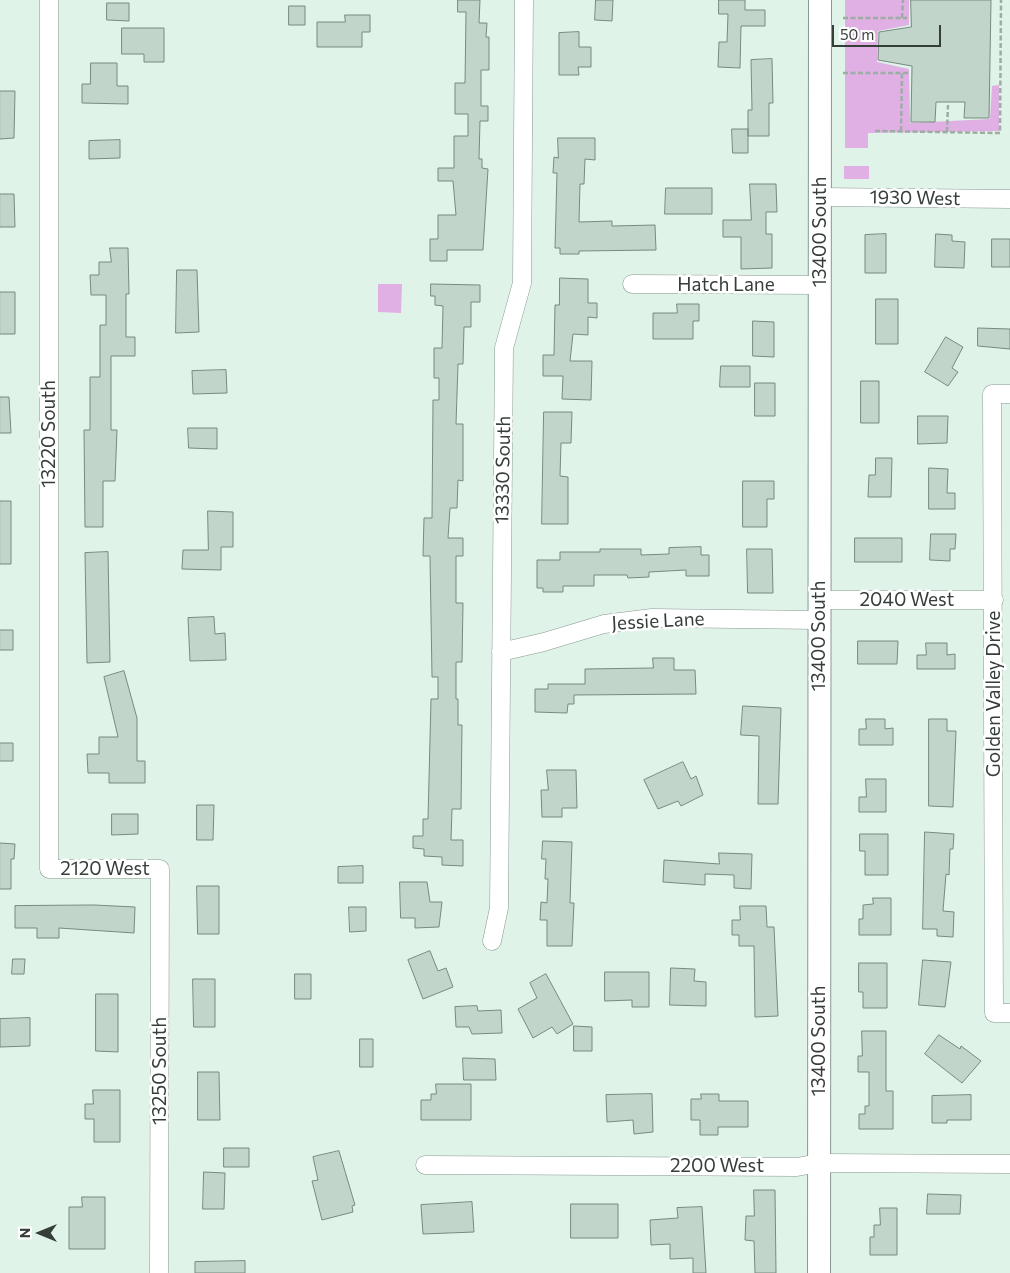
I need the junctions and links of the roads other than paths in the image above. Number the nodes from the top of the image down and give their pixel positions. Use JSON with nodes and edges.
{"nodes":[{"id":1,"x":50,"y":0,"type":"edge"},
{"id":2,"x":524,"y":0,"type":"edge"},
{"id":3,"x":820,"y":0,"type":"edge"},
{"id":4,"x":820,"y":197,"type":"junction"},
{"id":5,"x":1010,"y":199,"type":"edge"},
{"id":6,"x":632,"y":284,"type":"dead end"},
{"id":7,"x":820,"y":285,"type":"junction"},
{"id":8,"x":1010,"y":394,"type":"edge"},
{"id":9,"x":994,"y":600,"type":"junction"},
{"id":10,"x":819,"y":610,"type":"junction"},
{"id":11,"x":501,"y":652,"type":"junction"},
{"id":12,"x":49,"y":869,"type":"joint"},
{"id":13,"x":160,"y":869,"type":"joint"},
{"id":14,"x":492,"y":941,"type":"dead end"},
{"id":15,"x":1002,"y":1013,"type":"edge"},
{"id":16,"x":819,"y":1163,"type":"junction"},
{"id":17,"x":1010,"y":1164,"type":"edge"},
{"id":18,"x":425,"y":1165,"type":"dead end"},
{"id":19,"x":159,"y":1273,"type":"edge"},
{"id":20,"x":819,"y":1273,"type":"edge"}],
"edges":[{"from":1,"to":12,"type":"street","name":"13220 South"},
{"from":2,"to":11,"type":"street","name":"13330 South"},
{"from":3,"to":4,"type":"street","name":"13400 South"},
{"from":4,"to":5,"type":"street","name":"1930 West"},
{"from":4,"to":7,"type":"street","name":"13400 South"},
{"from":6,"to":7,"type":"street","name":"Hatch Lane"},
{"from":7,"to":10,"type":"street","name":"13400 South"},
{"from":8,"to":9,"type":"street","name":"Golden Valley Drive"},
{"from":9,"to":10,"type":"street","name":"2040 West"},
{"from":9,"to":15,"type":"street","name":"Golden Valley Drive"},
{"from":10,"to":11,"type":"street","name":"Jessie Lane"},
{"from":10,"to":16,"type":"street","name":"13400 South"},
{"from":11,"to":14,"type":"street","name":"13330 South"},
{"from":12,"to":13,"type":"street","name":"2120 West"},
{"from":13,"to":19,"type":"street","name":"13250 South"},
{"from":16,"to":17,"type":"street","name":"2200 West"},
{"from":16,"to":18,"type":"street","name":"2200 West"},
{"from":16,"to":20,"type":"street","name":"13400 South"}]}
